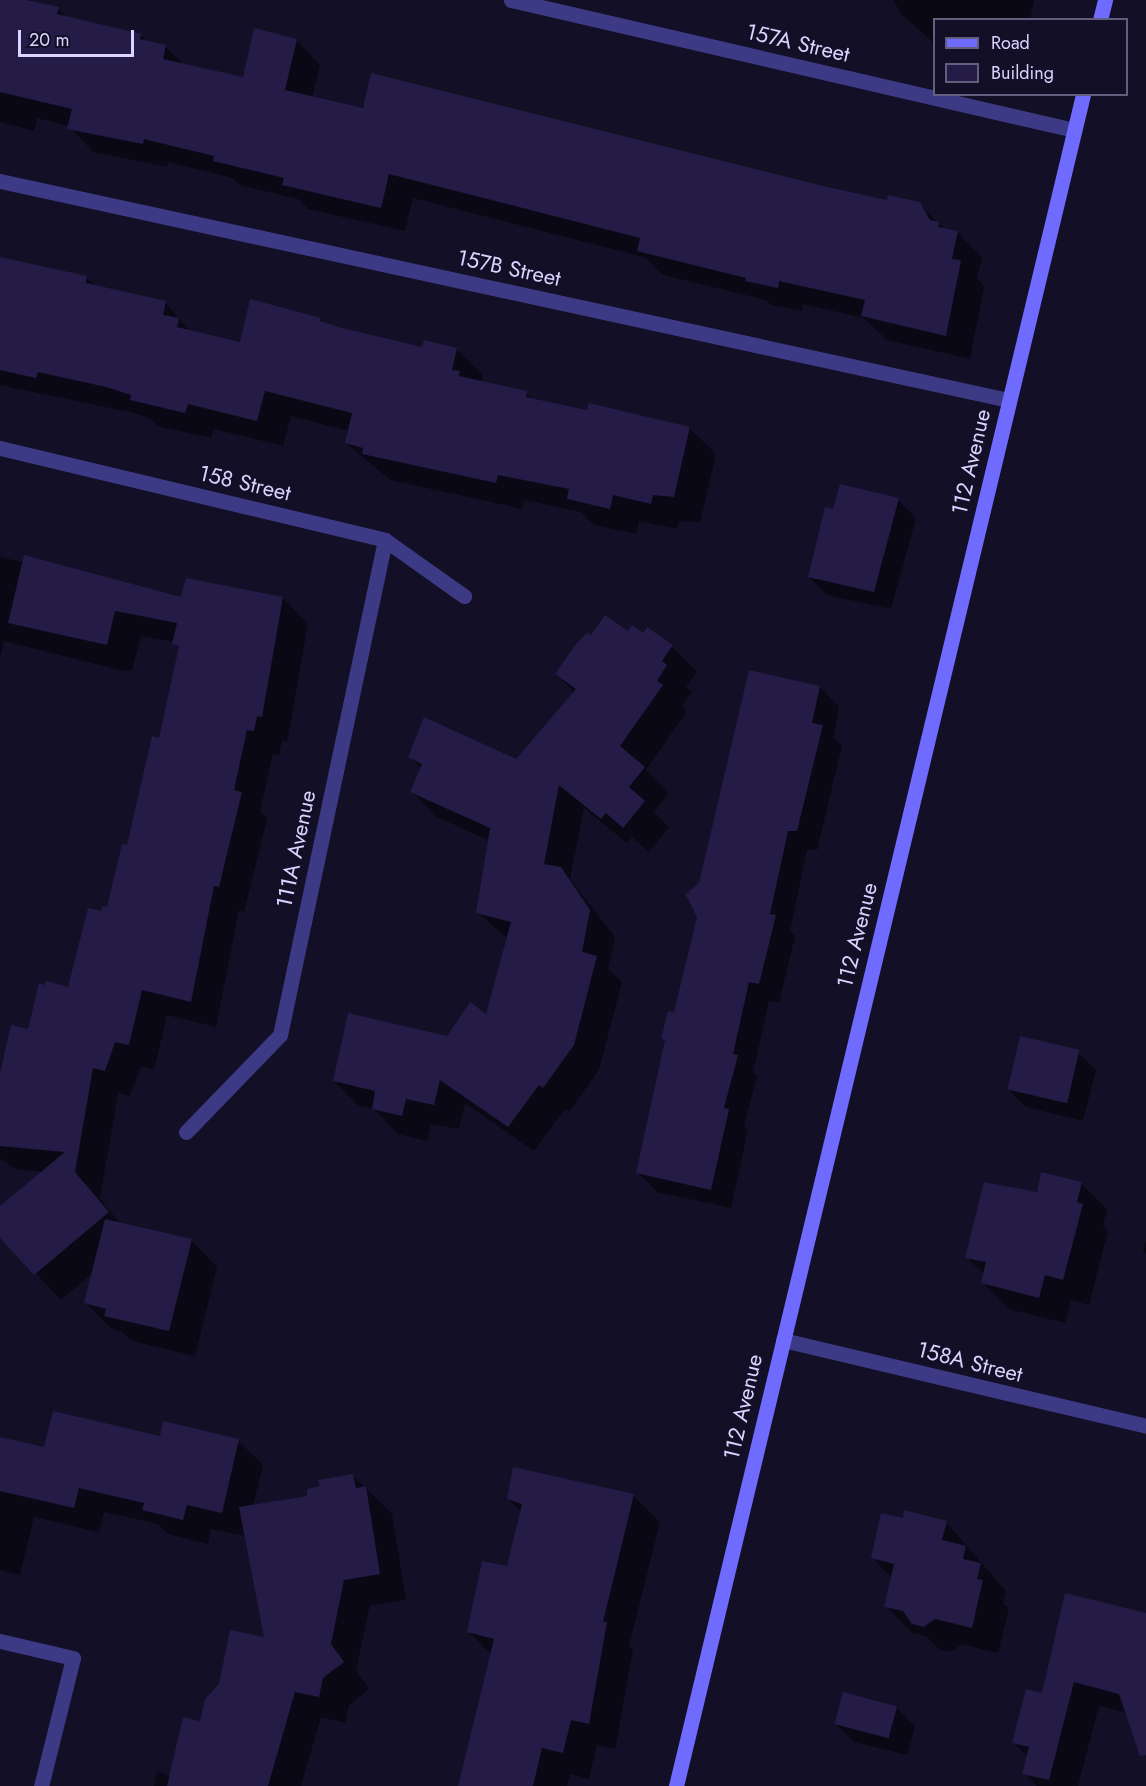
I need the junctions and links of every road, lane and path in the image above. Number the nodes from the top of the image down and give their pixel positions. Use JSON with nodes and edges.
{"nodes":[{"id":1,"x":511,"y":0,"type":"edge"},
{"id":2,"x":1105,"y":0,"type":"edge"},
{"id":3,"x":1101,"y":18,"type":"edge"},
{"id":4,"x":1082,"y":96,"type":"edge"},
{"id":5,"x":1074,"y":129,"type":"junction"},
{"id":6,"x":0,"y":181,"type":"edge"},
{"id":7,"x":1009,"y":400,"type":"junction"},
{"id":8,"x":0,"y":448,"type":"edge"},
{"id":9,"x":385,"y":540,"type":"junction"},
{"id":10,"x":464,"y":596,"type":"dead end"},
{"id":11,"x":186,"y":1132,"type":"dead end"},
{"id":12,"x":783,"y":1340,"type":"junction"},
{"id":13,"x":1146,"y":1426,"type":"edge"},
{"id":14,"x":0,"y":1641,"type":"edge"},
{"id":15,"x":41,"y":1786,"type":"edge"},
{"id":16,"x":676,"y":1786,"type":"edge"}],
"edges":[{"from":1,"to":5,"type":"street","name":"157A Street"},
{"from":2,"to":3,"type":"street"},
{"from":4,"to":5,"type":"street","name":"112 Avenue"},
{"from":5,"to":7,"type":"street","name":"112 Avenue"},
{"from":6,"to":7,"type":"street","name":"157B Street"},
{"from":7,"to":12,"type":"street","name":"112 Avenue"},
{"from":8,"to":9,"type":"street","name":"158 Street"},
{"from":9,"to":10,"type":"street","name":"158 Street"},
{"from":9,"to":11,"type":"street","name":"111A Avenue"},
{"from":12,"to":13,"type":"street","name":"158A Street"},
{"from":12,"to":16,"type":"street","name":"112 Avenue"},
{"from":14,"to":15,"type":"street"}]}
